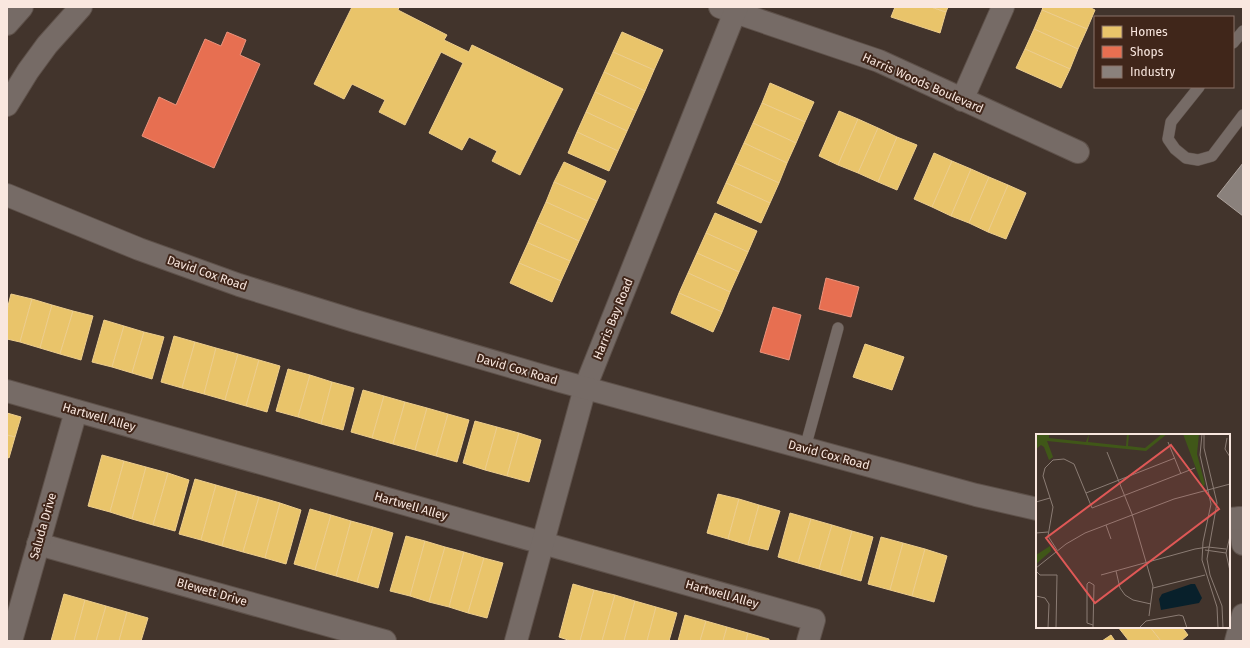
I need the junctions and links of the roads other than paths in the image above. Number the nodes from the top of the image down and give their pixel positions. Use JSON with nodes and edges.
{"nodes":[{"id":1,"x":22,"y":7,"type":"edge"},
{"id":2,"x":81,"y":7,"type":"edge"},
{"id":3,"x":1003,"y":7,"type":"edge"},
{"id":4,"x":731,"y":9,"type":"edge"},
{"id":5,"x":7,"y":24,"type":"edge"},
{"id":6,"x":1243,"y":31,"type":"edge"},
{"id":7,"x":1234,"y":42,"type":"edge"},
{"id":8,"x":1198,"y":88,"type":"edge"},
{"id":9,"x":962,"y":100,"type":"junction"},
{"id":10,"x":7,"y":105,"type":"edge"},
{"id":11,"x":1243,"y":115,"type":"edge"},
{"id":12,"x":1078,"y":152,"type":"dead end"},
{"id":13,"x":7,"y":195,"type":"edge"},
{"id":14,"x":838,"y":328,"type":"dead end"},
{"id":15,"x":585,"y":388,"type":"junction"},
{"id":16,"x":7,"y":391,"type":"edge"},
{"id":17,"x":76,"y":411,"type":"junction"},
{"id":18,"x":805,"y":448,"type":"junction"},
{"id":19,"x":1036,"y":509,"type":"edge"},
{"id":20,"x":1237,"y":518,"type":"edge"},
{"id":21,"x":544,"y":543,"type":"junction"},
{"id":22,"x":38,"y":544,"type":"junction"},
{"id":23,"x":1243,"y":544,"type":"edge"},
{"id":24,"x":1243,"y":615,"type":"edge"},
{"id":25,"x":11,"y":641,"type":"edge"},
{"id":26,"x":385,"y":641,"type":"edge"},
{"id":27,"x":516,"y":641,"type":"edge"},
{"id":28,"x":808,"y":641,"type":"edge"},
{"id":29,"x":1236,"y":641,"type":"edge"}],
"edges":[{"from":1,"to":5,"type":"street"},
{"from":2,"to":10,"type":"street"},
{"from":3,"to":9,"type":"street"},
{"from":4,"to":9,"type":"street","name":"Harris Woods Boulevard"},
{"from":4,"to":15,"type":"street","name":"Harris Bay Road"},
{"from":6,"to":7,"type":"lane"},
{"from":8,"to":11,"type":"lane"},
{"from":9,"to":12,"type":"street","name":"Harris Woods Boulevard"},
{"from":13,"to":15,"type":"street","name":"David Cox Road"},
{"from":14,"to":18,"type":"lane"},
{"from":15,"to":18,"type":"street","name":"David Cox Road"},
{"from":15,"to":21,"type":"street","name":"Harris Bay Road"},
{"from":16,"to":17,"type":"street","name":"Hartwell Alley"},
{"from":17,"to":21,"type":"street","name":"Hartwell Alley"},
{"from":17,"to":22,"type":"street","name":"Saluda Drive"},
{"from":18,"to":19,"type":"street","name":"David Cox Road"},
{"from":20,"to":23,"type":"street"},
{"from":21,"to":27,"type":"street","name":"Harris Bay Road"},
{"from":21,"to":28,"type":"street","name":"Hartwell Alley"},
{"from":22,"to":25,"type":"street","name":"Saluda Drive"},
{"from":22,"to":26,"type":"street","name":"Blewett Drive"},
{"from":24,"to":29,"type":"street"}]}
